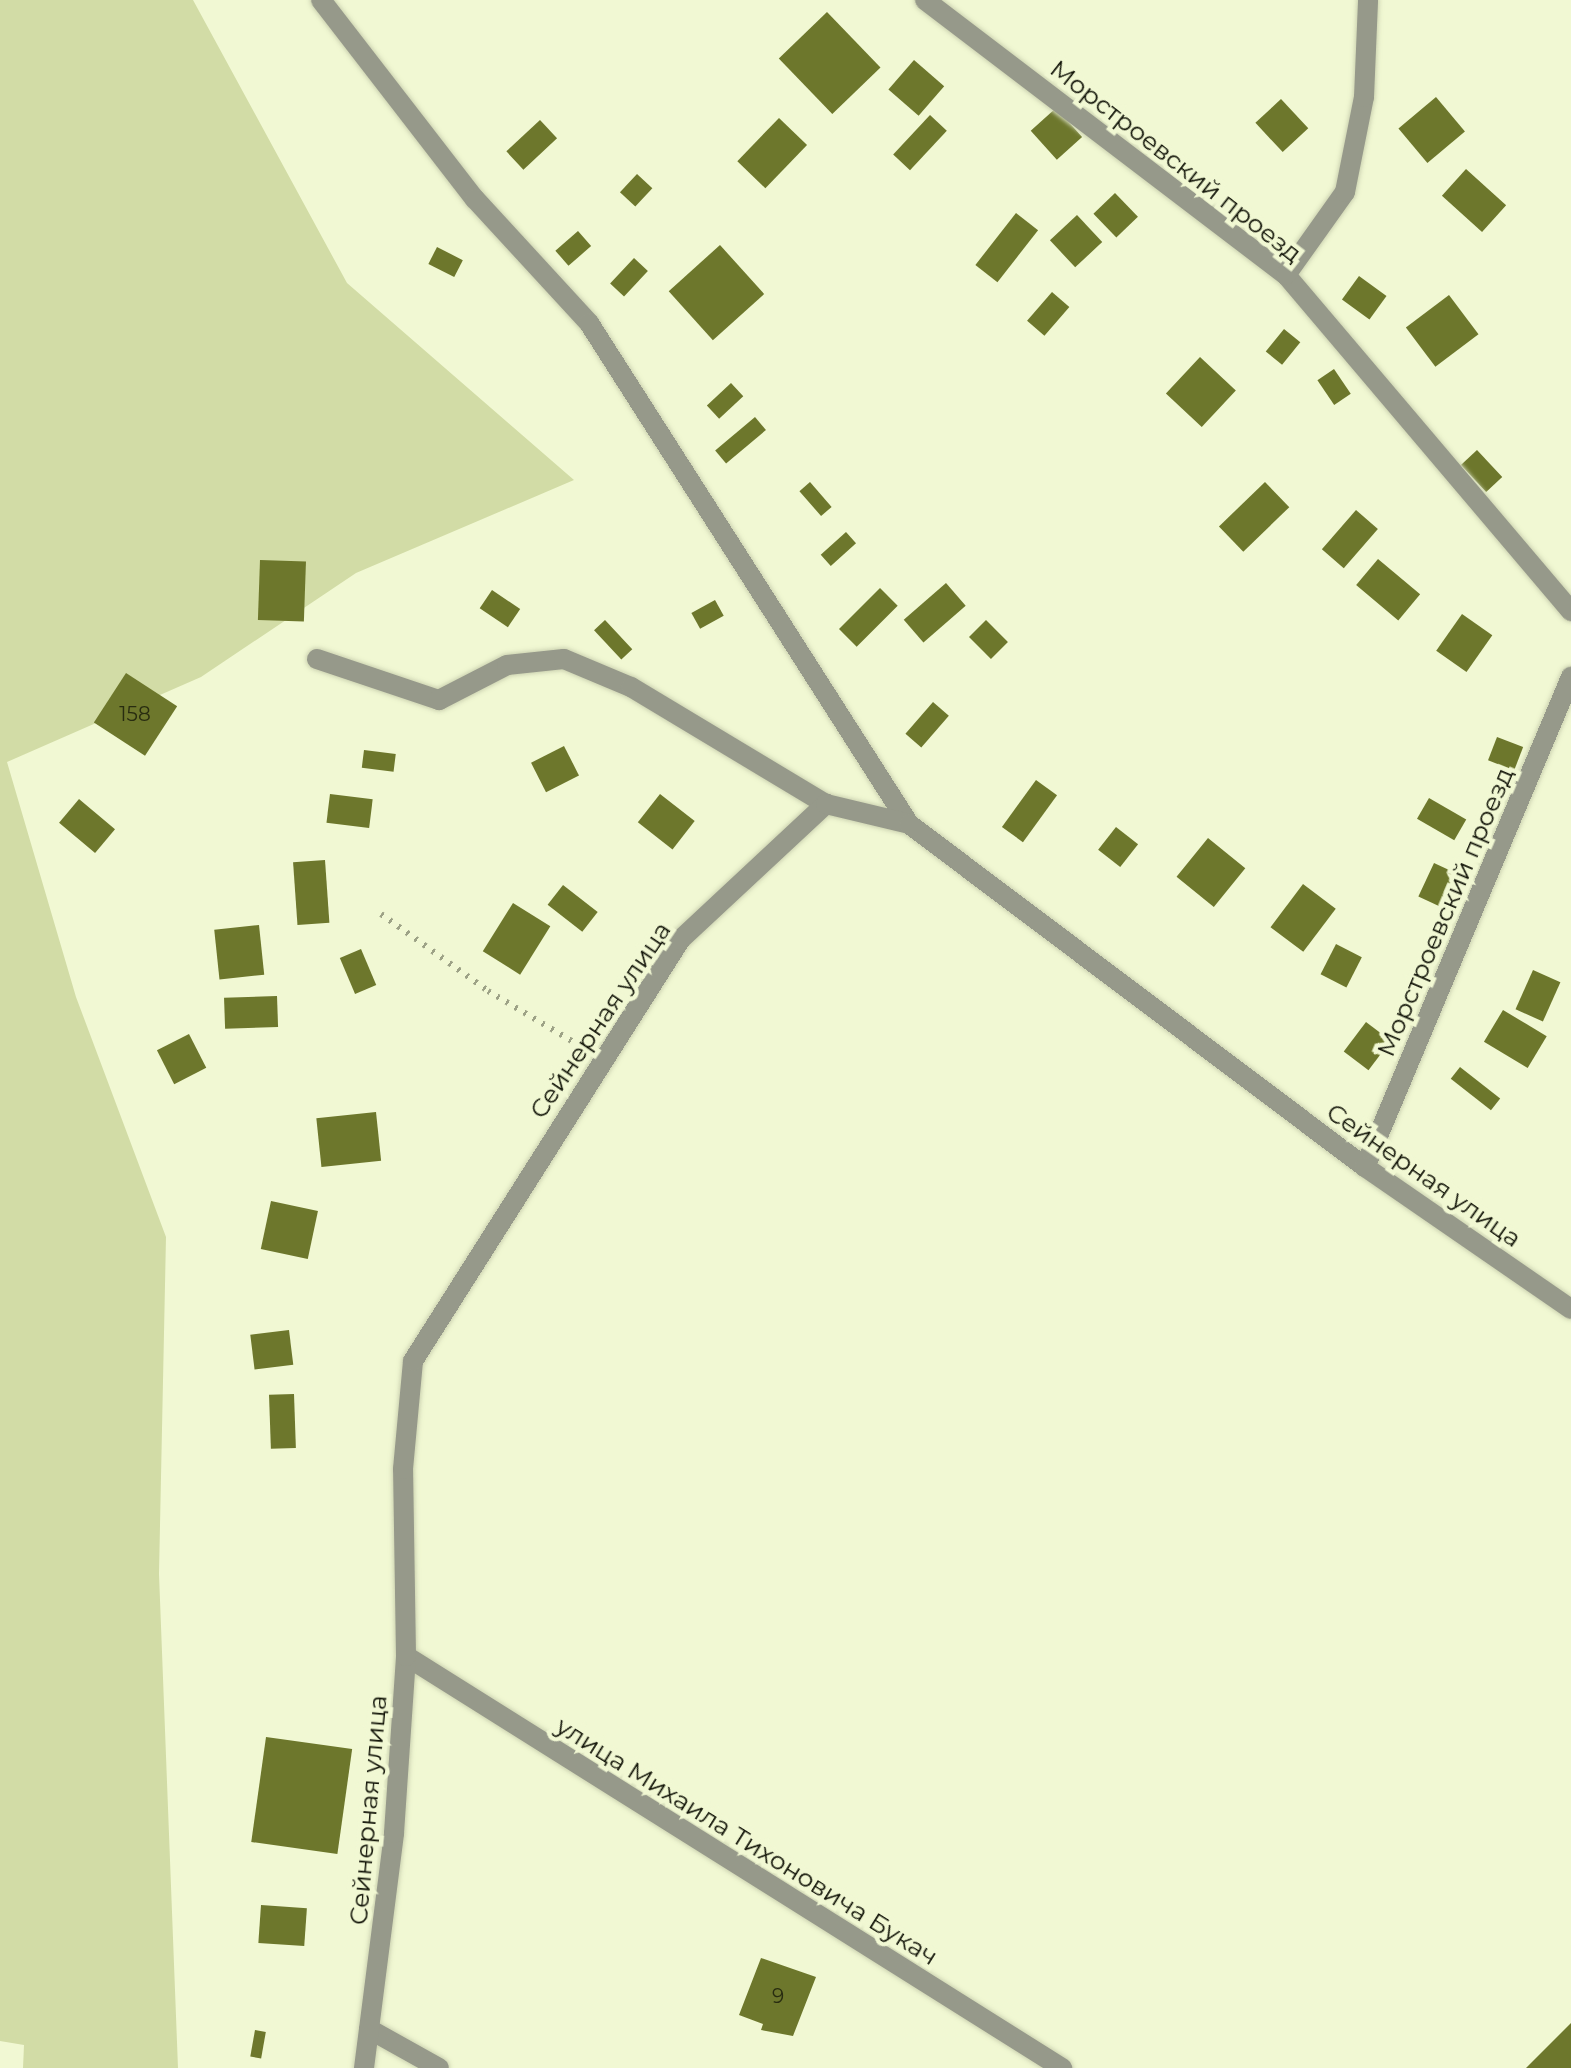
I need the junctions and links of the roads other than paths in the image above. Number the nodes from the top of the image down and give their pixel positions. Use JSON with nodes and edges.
{"nodes":[{"id":1,"x":322,"y":0,"type":"edge"},
{"id":2,"x":925,"y":0,"type":"edge"},
{"id":3,"x":1368,"y":0,"type":"edge"},
{"id":4,"x":1286,"y":275,"type":"junction"},
{"id":5,"x":1571,"y":611,"type":"edge"},
{"id":6,"x":316,"y":659,"type":"dead end"},
{"id":7,"x":1571,"y":677,"type":"edge"},
{"id":8,"x":826,"y":804,"type":"junction"},
{"id":9,"x":908,"y":824,"type":"junction"},
{"id":10,"x":1365,"y":1167,"type":"junction"},
{"id":11,"x":1571,"y":1309,"type":"edge"},
{"id":12,"x":406,"y":1656,"type":"junction"},
{"id":13,"x":369,"y":2029,"type":"junction"},
{"id":14,"x":364,"y":2068,"type":"edge"},
{"id":15,"x":439,"y":2068,"type":"edge"},
{"id":16,"x":1062,"y":2068,"type":"edge"}],
"edges":[{"from":1,"to":9,"type":"lane"},
{"from":2,"to":4,"type":"lane","name":"Морстроевский проезд"},
{"from":3,"to":4,"type":"lane"},
{"from":4,"to":5,"type":"lane","name":"Морстроевский проезд"},
{"from":6,"to":8,"type":"lane"},
{"from":7,"to":10,"type":"lane","name":"Морстроевский проезд"},
{"from":8,"to":9,"type":"lane","name":"Сейнерная улица"},
{"from":8,"to":12,"type":"lane","name":"Сейнерная улица"},
{"from":9,"to":10,"type":"lane","name":"Сейнерная улица"},
{"from":10,"to":11,"type":"lane","name":"Сейнерная улица"},
{"from":12,"to":13,"type":"lane","name":"Сейнерная улица"},
{"from":12,"to":16,"type":"lane","name":"улица Михаила Тихоновича Букач"},
{"from":13,"to":14,"type":"lane","name":"Сейнерная улица"},
{"from":13,"to":15,"type":"lane"}]}
